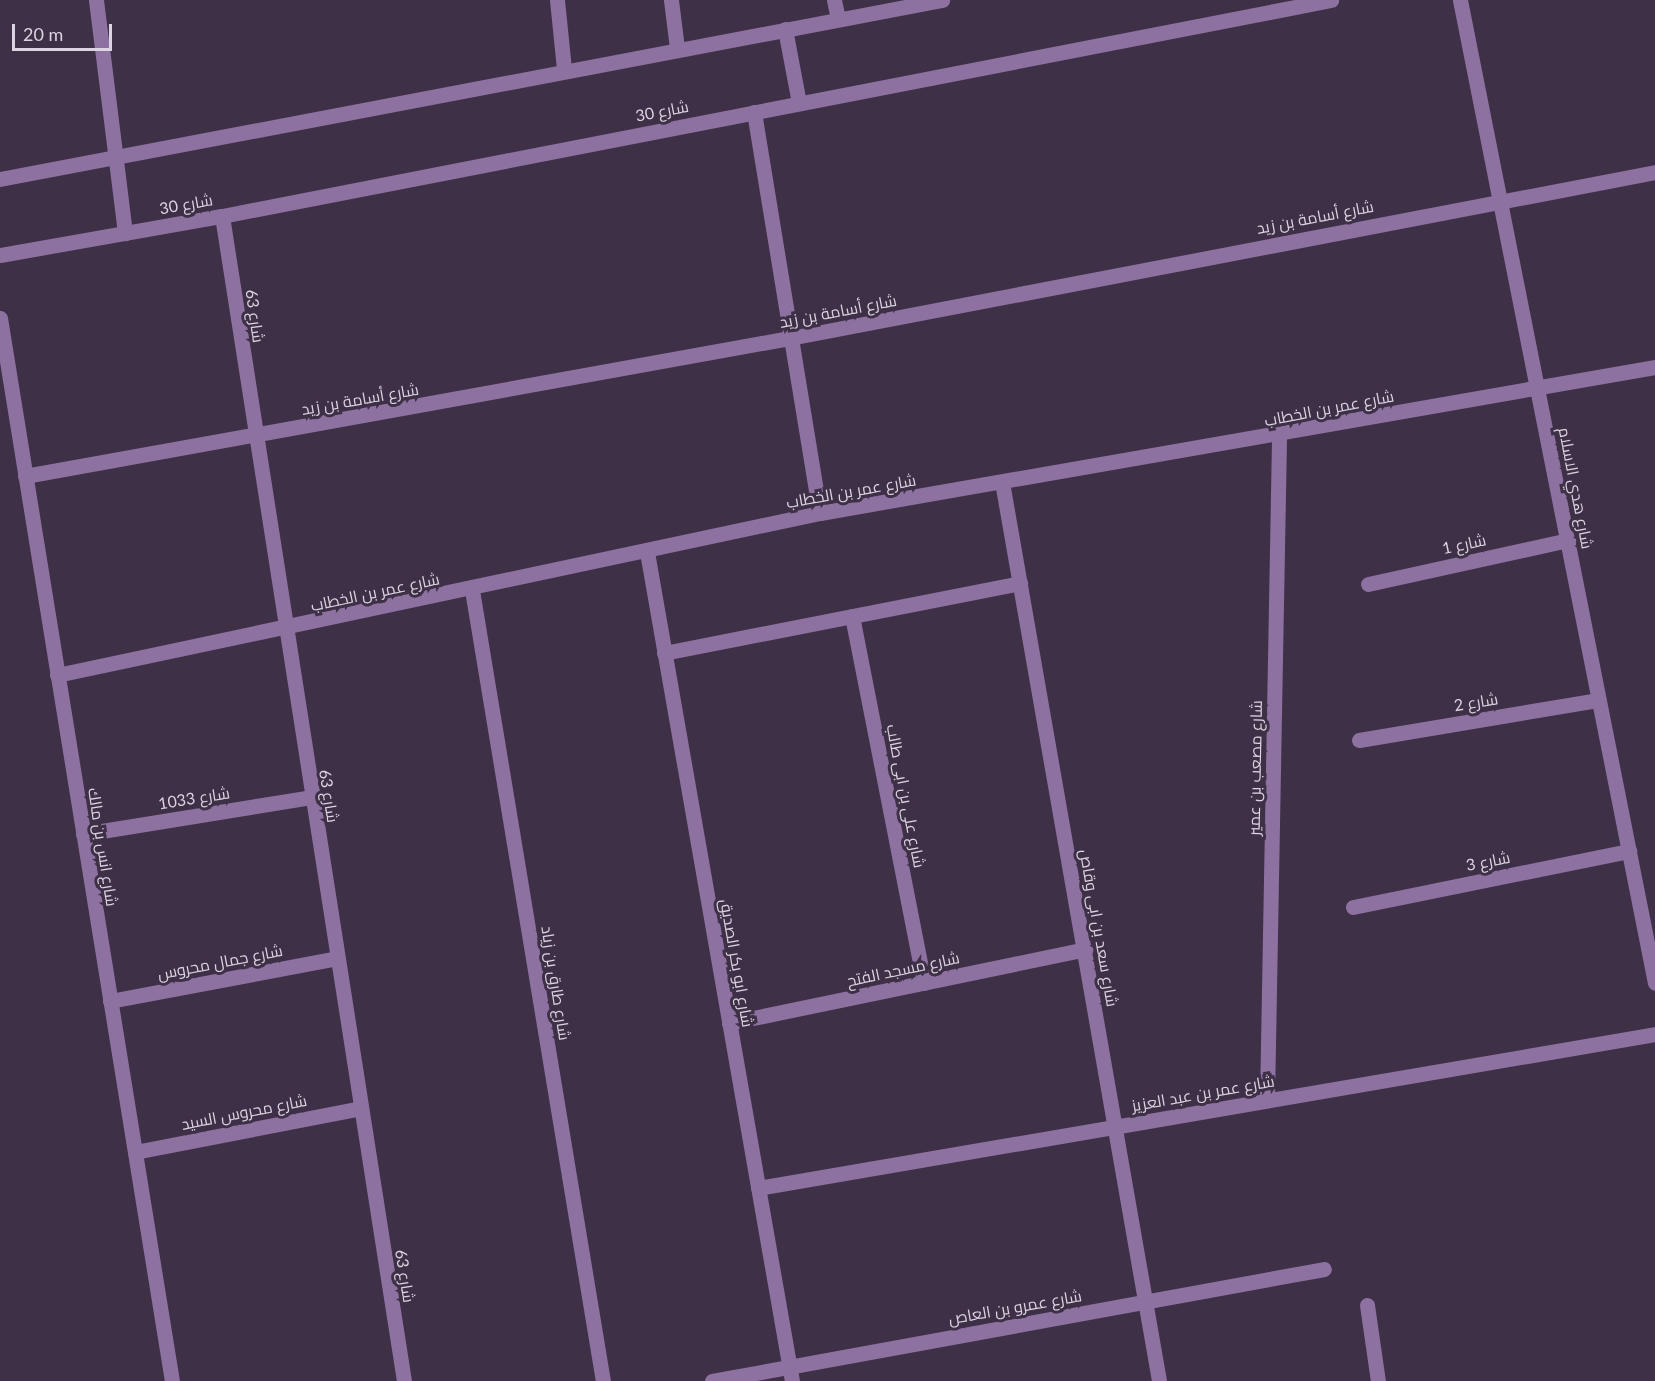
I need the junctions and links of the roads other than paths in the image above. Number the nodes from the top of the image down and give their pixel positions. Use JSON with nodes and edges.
{"nodes":[{"id":1,"x":96,"y":0,"type":"edge"},
{"id":2,"x":557,"y":0,"type":"edge"},
{"id":3,"x":671,"y":0,"type":"edge"},
{"id":4,"x":834,"y":0,"type":"edge"},
{"id":5,"x":942,"y":0,"type":"edge"},
{"id":6,"x":1331,"y":0,"type":"edge"},
{"id":7,"x":1460,"y":0,"type":"edge"},
{"id":8,"x":838,"y":19,"type":"junction"},
{"id":9,"x":785,"y":29,"type":"junction"},
{"id":10,"x":677,"y":48,"type":"junction"},
{"id":11,"x":564,"y":69,"type":"junction"},
{"id":12,"x":799,"y":103,"type":"junction"},
{"id":13,"x":754,"y":112,"type":"junction"},
{"id":14,"x":114,"y":157,"type":"junction"},
{"id":15,"x":1655,"y":172,"type":"edge"},
{"id":16,"x":0,"y":179,"type":"edge"},
{"id":17,"x":1501,"y":199,"type":"junction"},
{"id":18,"x":222,"y":216,"type":"junction"},
{"id":19,"x":125,"y":233,"type":"junction"},
{"id":20,"x":0,"y":255,"type":"edge"},
{"id":21,"x":0,"y":318,"type":"edge"},
{"id":22,"x":790,"y":339,"type":"junction"},
{"id":23,"x":1655,"y":367,"type":"edge"},
{"id":24,"x":1538,"y":387,"type":"junction"},
{"id":25,"x":1279,"y":436,"type":"junction"},
{"id":26,"x":254,"y":437,"type":"junction"},
{"id":27,"x":26,"y":476,"type":"junction"},
{"id":28,"x":1002,"y":482,"type":"junction"},
{"id":29,"x":820,"y":513,"type":"junction"},
{"id":30,"x":1568,"y":540,"type":"junction"},
{"id":31,"x":647,"y":552,"type":"junction"},
{"id":32,"x":1020,"y":583,"type":"junction"},
{"id":33,"x":1368,"y":584,"type":"dead end"},
{"id":34,"x":472,"y":590,"type":"junction"},
{"id":35,"x":852,"y":616,"type":"junction"},
{"id":36,"x":285,"y":629,"type":"junction"},
{"id":37,"x":664,"y":653,"type":"junction"},
{"id":38,"x":57,"y":675,"type":"junction"},
{"id":39,"x":1599,"y":700,"type":"junction"},
{"id":40,"x":1359,"y":740,"type":"dead end"},
{"id":41,"x":311,"y":797,"type":"junction"},
{"id":42,"x":83,"y":834,"type":"junction"},
{"id":43,"x":1629,"y":851,"type":"junction"},
{"id":44,"x":1353,"y":907,"type":"dead end"},
{"id":45,"x":1085,"y":949,"type":"junction"},
{"id":46,"x":337,"y":958,"type":"junction"},
{"id":47,"x":924,"y":983,"type":"junction"},
{"id":48,"x":1655,"y":983,"type":"edge"},
{"id":49,"x":110,"y":1001,"type":"junction"},
{"id":50,"x":729,"y":1023,"type":"junction"},
{"id":51,"x":1655,"y":1034,"type":"edge"},
{"id":52,"x":1267,"y":1100,"type":"junction"},
{"id":53,"x":361,"y":1108,"type":"junction"},
{"id":54,"x":1115,"y":1127,"type":"junction"},
{"id":55,"x":135,"y":1152,"type":"junction"},
{"id":56,"x":758,"y":1188,"type":"junction"},
{"id":57,"x":1324,"y":1269,"type":"dead end"},
{"id":58,"x":1146,"y":1302,"type":"junction"},
{"id":59,"x":1367,"y":1305,"type":"dead end"},
{"id":60,"x":790,"y":1374,"type":"edge"},
{"id":61,"x":172,"y":1381,"type":"edge"},
{"id":62,"x":404,"y":1381,"type":"edge"},
{"id":63,"x":603,"y":1381,"type":"edge"},
{"id":64,"x":712,"y":1381,"type":"edge"},
{"id":65,"x":1159,"y":1381,"type":"edge"},
{"id":66,"x":1378,"y":1381,"type":"edge"}],
"edges":[{"from":1,"to":14,"type":"street"},
{"from":2,"to":11,"type":"street"},
{"from":3,"to":10,"type":"street"},
{"from":4,"to":8,"type":"street"},
{"from":5,"to":8,"type":"street"},
{"from":6,"to":12,"type":"street","name":"شارع 30"},
{"from":7,"to":17,"type":"street","name":"شارع هدي الاسلام"},
{"from":8,"to":9,"type":"street"},
{"from":9,"to":10,"type":"street"},
{"from":9,"to":12,"type":"street"},
{"from":10,"to":11,"type":"street"},
{"from":11,"to":14,"type":"street"},
{"from":12,"to":13,"type":"street","name":"شارع 30"},
{"from":13,"to":18,"type":"street","name":"شارع 30"},
{"from":13,"to":22,"type":"street"},
{"from":14,"to":16,"type":"street"},
{"from":14,"to":19,"type":"street"},
{"from":15,"to":17,"type":"street","name":"شارع أسامة بن زيد"},
{"from":17,"to":22,"type":"street","name":"شارع أسامة بن زيد"},
{"from":17,"to":24,"type":"street","name":"شارع هدي الاسلام"},
{"from":18,"to":19,"type":"street","name":"شارع 30"},
{"from":18,"to":26,"type":"street","name":"شارع 63"},
{"from":19,"to":20,"type":"street","name":"شارع 30"},
{"from":21,"to":27,"type":"street","name":"شارع انس بن مالك"},
{"from":22,"to":26,"type":"street","name":"شارع أسامة بن زيد"},
{"from":22,"to":29,"type":"street"},
{"from":23,"to":24,"type":"street","name":"شارع عمر بن الخطاب"},
{"from":24,"to":25,"type":"street","name":"شارع عمر بن الخطاب"},
{"from":24,"to":30,"type":"street","name":"شارع هدي الاسلام"},
{"from":25,"to":28,"type":"street","name":"شارع عمر بن الخطاب"},
{"from":25,"to":52,"type":"street","name":"شارع مصعب بن عمير"},
{"from":26,"to":27,"type":"street","name":"شارع أسامة بن زيد"},
{"from":26,"to":36,"type":"street","name":"شارع 63"},
{"from":27,"to":38,"type":"street","name":"شارع انس بن مالك"},
{"from":28,"to":29,"type":"street","name":"شارع عمر بن الخطاب"},
{"from":28,"to":32,"type":"street","name":"شارع سعد بن ابى وقاص"},
{"from":29,"to":31,"type":"street","name":"شارع عمر بن الخطاب"},
{"from":30,"to":33,"type":"street","name":"شارع 1"},
{"from":30,"to":39,"type":"street","name":"شارع هدي الاسلام"},
{"from":31,"to":34,"type":"street","name":"شارع عمر بن الخطاب"},
{"from":31,"to":37,"type":"street","name":"شارع ابو بكر الصديق"},
{"from":32,"to":35,"type":"street"},
{"from":32,"to":45,"type":"street","name":"شارع سعد بن ابى وقاص"},
{"from":34,"to":36,"type":"street","name":"شارع عمر بن الخطاب"},
{"from":34,"to":63,"type":"street","name":"شارع طارق بن زياد"},
{"from":35,"to":37,"type":"street"},
{"from":35,"to":47,"type":"street","name":"شارع على بن ابى طالب"},
{"from":36,"to":38,"type":"street","name":"شارع عمر بن الخطاب"},
{"from":36,"to":41,"type":"street","name":"شارع 63"},
{"from":37,"to":50,"type":"street","name":"شارع ابو بكر الصديق"},
{"from":38,"to":42,"type":"street","name":"شارع انس بن مالك"},
{"from":39,"to":40,"type":"street","name":"شارع 2"},
{"from":39,"to":43,"type":"street","name":"شارع هدي الاسلام"},
{"from":41,"to":42,"type":"street","name":"شارع 1033"},
{"from":41,"to":46,"type":"street","name":"شارع 63"},
{"from":42,"to":49,"type":"street","name":"شارع انس بن مالك"},
{"from":43,"to":44,"type":"street","name":"شارع 3"},
{"from":43,"to":48,"type":"street","name":"شارع هدي الاسلام"},
{"from":45,"to":47,"type":"street","name":"شارع مسجد الفتح"},
{"from":45,"to":54,"type":"street","name":"شارع سعد بن ابى وقاص"},
{"from":46,"to":49,"type":"street","name":"شارع جمال محروس"},
{"from":46,"to":53,"type":"street","name":"شارع 63"},
{"from":47,"to":50,"type":"street","name":"شارع مسجد الفتح"},
{"from":49,"to":55,"type":"street","name":"شارع انس بن مالك"},
{"from":50,"to":56,"type":"street","name":"شارع ابو بكر الصديق"},
{"from":51,"to":52,"type":"street","name":"شارع عمر بن عبد العزيز"},
{"from":52,"to":54,"type":"street","name":"شارع عمر بن عبد العزيز"},
{"from":53,"to":55,"type":"street","name":"شارع محروس السيد"},
{"from":53,"to":62,"type":"street","name":"شارع 63"},
{"from":54,"to":56,"type":"street","name":"شارع عمر بن عبد العزيز"},
{"from":54,"to":58,"type":"street","name":"شارع سعد بن ابى وقاص"},
{"from":55,"to":61,"type":"street","name":"شارع انس بن مالك"},
{"from":56,"to":60,"type":"street","name":"شارع ابو بكر الصديق"},
{"from":57,"to":58,"type":"street","name":"شارع عمرو بن العاص"},
{"from":58,"to":60,"type":"street","name":"شارع عمرو بن العاص"},
{"from":58,"to":65,"type":"street","name":"شارع سعد بن ابى وقاص"},
{"from":59,"to":66,"type":"street"},
{"from":60,"to":64,"type":"street","name":"شارع عمرو بن العاص"}]}
